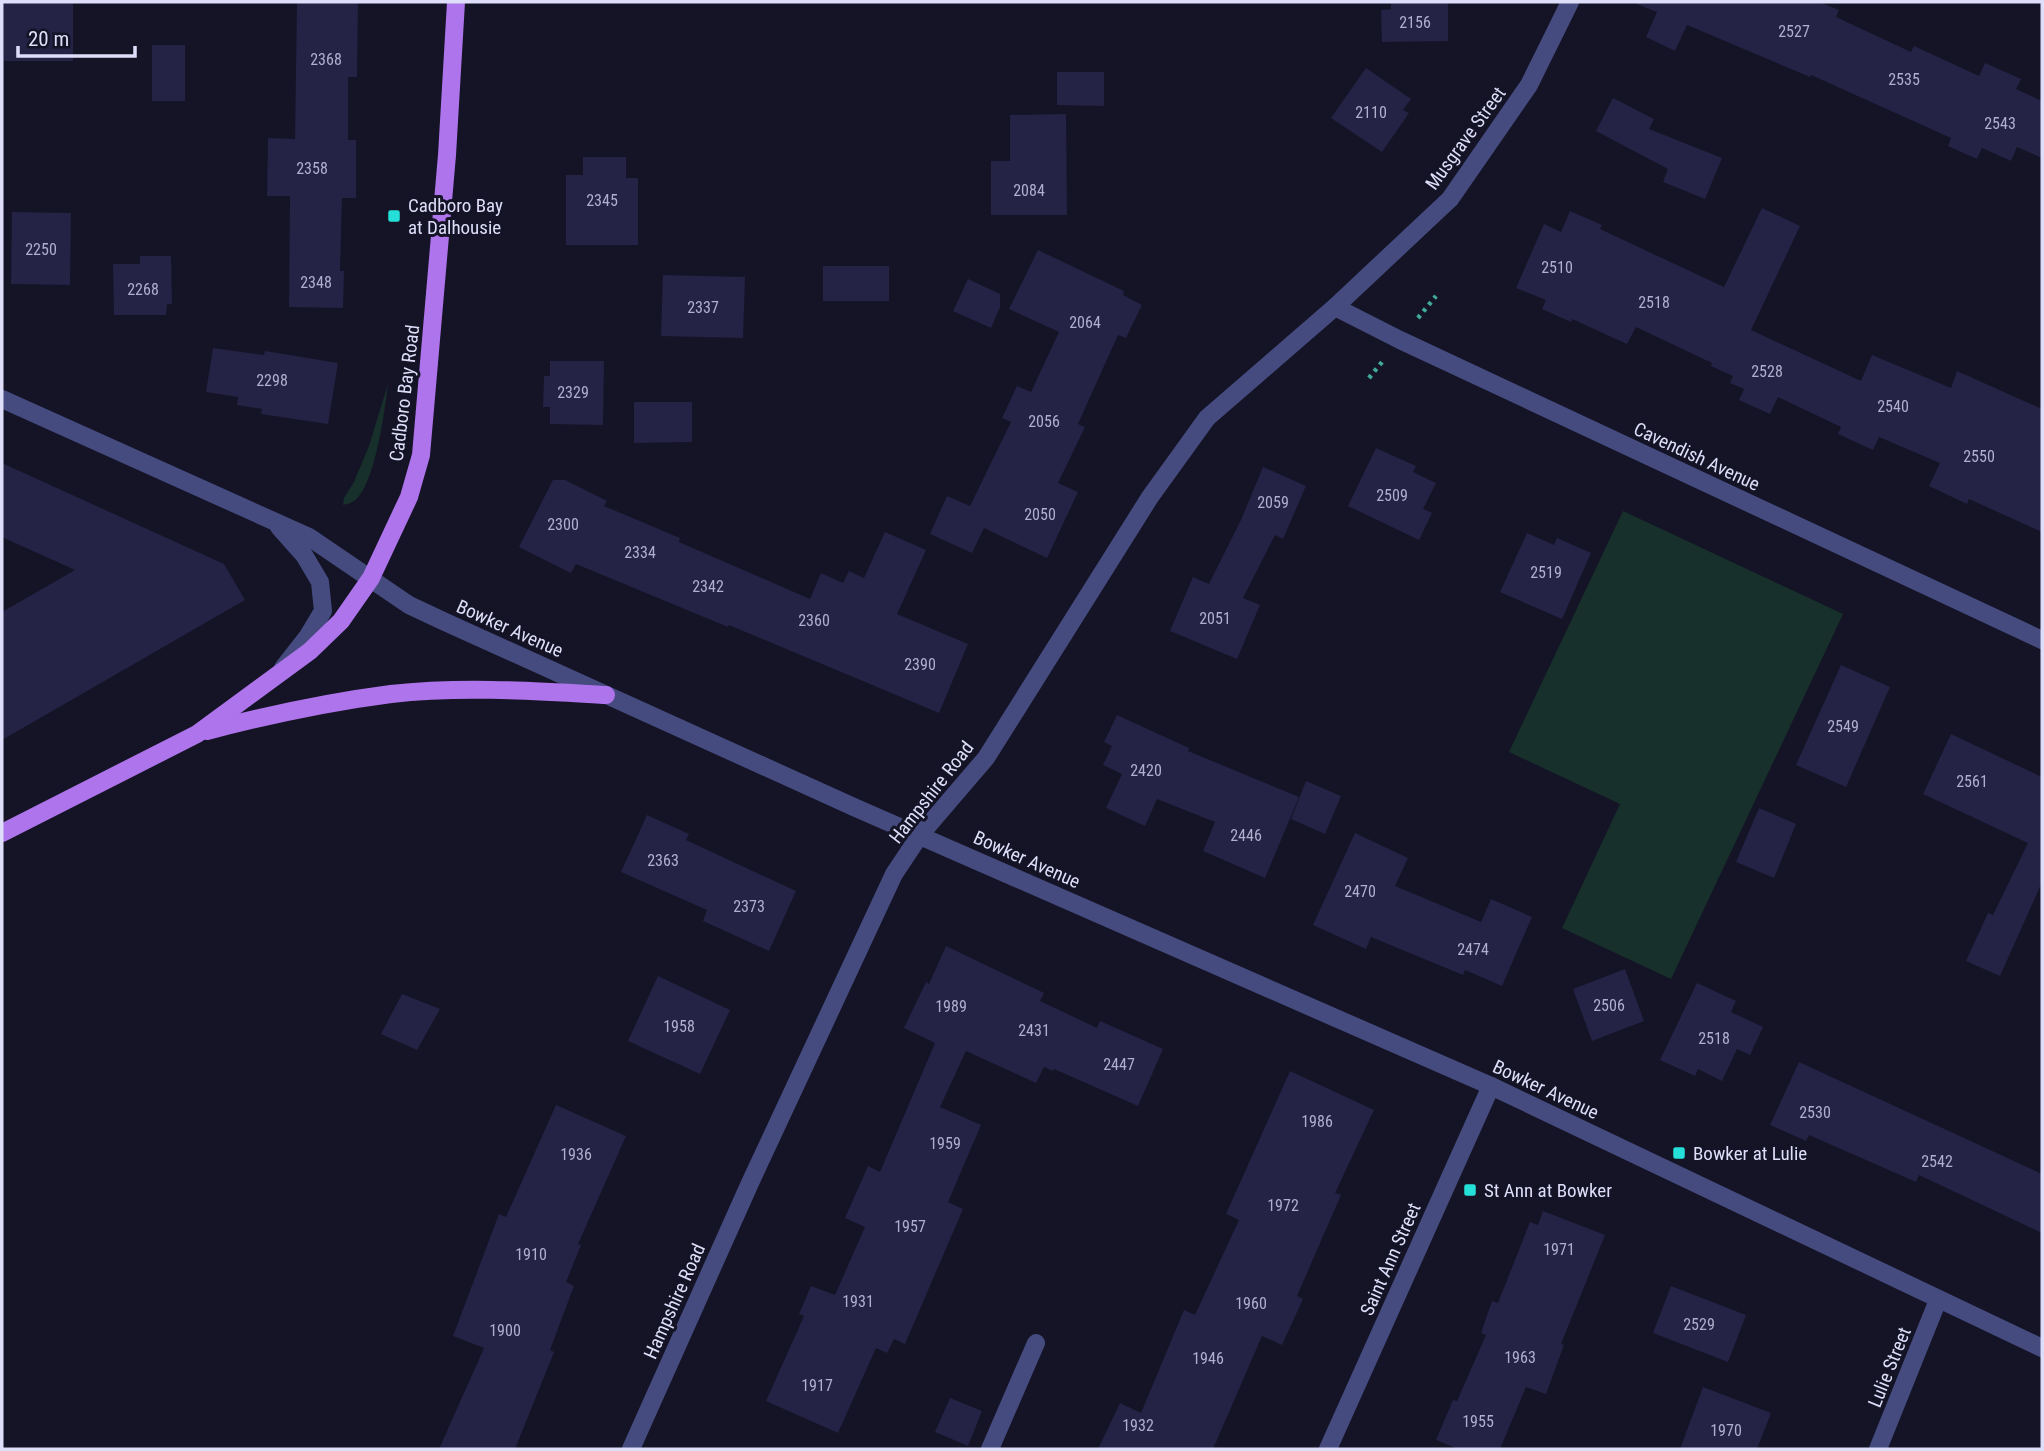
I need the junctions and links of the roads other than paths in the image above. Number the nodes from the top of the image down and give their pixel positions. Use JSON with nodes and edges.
{"nodes":[{"id":1,"x":456,"y":2,"type":"edge"},
{"id":2,"x":1570,"y":2,"type":"edge"},
{"id":3,"x":1335,"y":307,"type":"junction"},
{"id":4,"x":2,"y":398,"type":"edge"},
{"id":5,"x":274,"y":521,"type":"junction"},
{"id":6,"x":371,"y":578,"type":"junction"},
{"id":7,"x":2042,"y":640,"type":"edge"},
{"id":8,"x":277,"y":676,"type":"junction"},
{"id":9,"x":606,"y":695,"type":"junction"},
{"id":10,"x":197,"y":734,"type":"junction"},
{"id":11,"x":2,"y":833,"type":"edge"},
{"id":12,"x":920,"y":835,"type":"junction"},
{"id":13,"x":1491,"y":1086,"type":"junction"},
{"id":14,"x":1938,"y":1300,"type":"junction"},
{"id":15,"x":1036,"y":1343,"type":"dead end"},
{"id":16,"x":2042,"y":1348,"type":"edge"},
{"id":17,"x":631,"y":1449,"type":"edge"},
{"id":18,"x":990,"y":1449,"type":"edge"},
{"id":19,"x":1328,"y":1449,"type":"edge"},
{"id":20,"x":1878,"y":1449,"type":"edge"}],
"edges":[{"from":1,"to":6,"type":"main road","name":"Cadboro Bay Road"},
{"from":2,"to":3,"type":"street","name":"Musgrave Street"},
{"from":3,"to":7,"type":"street","name":"Cavendish Avenue"},
{"from":3,"to":12,"type":"street","name":"Hampshire Road"},
{"from":4,"to":5,"type":"street","name":"Bowker Avenue"},
{"from":5,"to":6,"type":"street","name":"Bowker Avenue"},
{"from":5,"to":8,"type":"street"},
{"from":6,"to":8,"type":"main road","name":"Cadboro Bay Road"},
{"from":6,"to":9,"type":"street","name":"Bowker Avenue"},
{"from":8,"to":10,"type":"main road","name":"Cadboro Bay Road"},
{"from":9,"to":10,"type":"main road"},
{"from":9,"to":12,"type":"street","name":"Bowker Avenue"},
{"from":10,"to":11,"type":"main road","name":"Cadboro Bay Road"},
{"from":12,"to":13,"type":"street","name":"Bowker Avenue"},
{"from":12,"to":17,"type":"street","name":"Hampshire Road"},
{"from":13,"to":14,"type":"street","name":"Bowker Avenue"},
{"from":13,"to":19,"type":"street","name":"Saint Ann Street"},
{"from":14,"to":16,"type":"street","name":"Bowker Avenue"},
{"from":14,"to":20,"type":"street","name":"Lulie Street"},
{"from":15,"to":18,"type":"street"}]}
